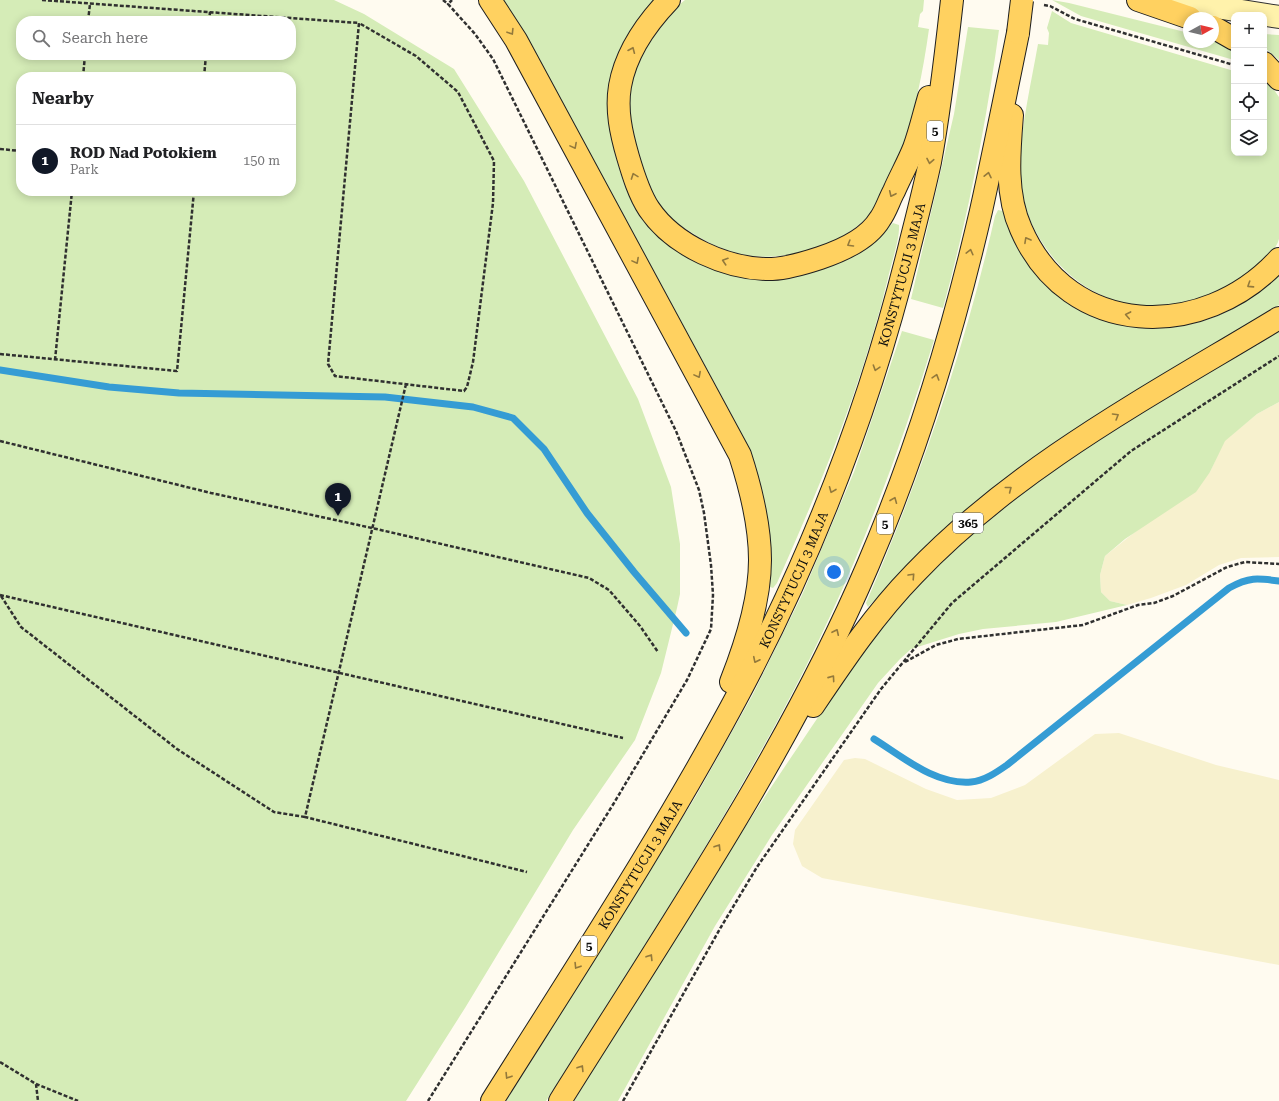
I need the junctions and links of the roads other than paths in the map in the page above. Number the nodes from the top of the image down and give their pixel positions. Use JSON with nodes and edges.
{"nodes":[{"id":1,"x":490,"y":0,"type":"edge"},
{"id":2,"x":669,"y":0,"type":"edge"},
{"id":3,"x":952,"y":0,"type":"edge"},
{"id":4,"x":1022,"y":0,"type":"edge"},
{"id":5,"x":1138,"y":0,"type":"edge"},
{"id":6,"x":1172,"y":0,"type":"edge"},
{"id":7,"x":1183,"y":16,"type":"edge"},
{"id":8,"x":1279,"y":17,"type":"edge"},
{"id":9,"x":949,"y":25,"type":"junction"},
{"id":10,"x":1219,"y":30,"type":"edge"},
{"id":11,"x":1018,"y":33,"type":"junction"},
{"id":12,"x":1231,"y":37,"type":"edge"},
{"id":13,"x":1267,"y":66,"type":"edge"},
{"id":14,"x":1279,"y":79,"type":"edge"},
{"id":15,"x":1279,"y":258,"type":"edge"},
{"id":16,"x":1279,"y":318,"type":"edge"},
{"id":17,"x":685,"y":790,"type":"junction"},
{"id":18,"x":738,"y":814,"type":"junction"},
{"id":19,"x":492,"y":1101,"type":"edge"},
{"id":20,"x":560,"y":1101,"type":"edge"}],
"edges":[{"from":1,"to":17,"type":"main road","one_way":true},
{"from":9,"to":2,"type":"main road","one_way":true},
{"from":3,"to":9,"type":"main road","name":"KONSTYTUCJI 3 MAJA","number":"5"},
{"from":4,"to":11,"type":"main road","number":"5","bridge":true},
{"from":5,"to":7,"type":"main road"},
{"from":6,"to":8,"type":"main road"},
{"from":9,"to":17,"type":"main road","name":"KONSTYTUCJI 3 MAJA","number":"5","one_way":true},
{"from":10,"to":12,"type":"main road"},
{"from":15,"to":11,"type":"main road","one_way":true},
{"from":18,"to":11,"type":"main road","number":"5","one_way":true},
{"from":13,"to":14,"type":"main road"},
{"from":18,"to":16,"type":"main road","number":"365","one_way":true},
{"from":17,"to":19,"type":"main road","name":"KONSTYTUCJI 3 MAJA","number":"5","one_way":true},
{"from":20,"to":18,"type":"main road","number":"5","one_way":true}]}
